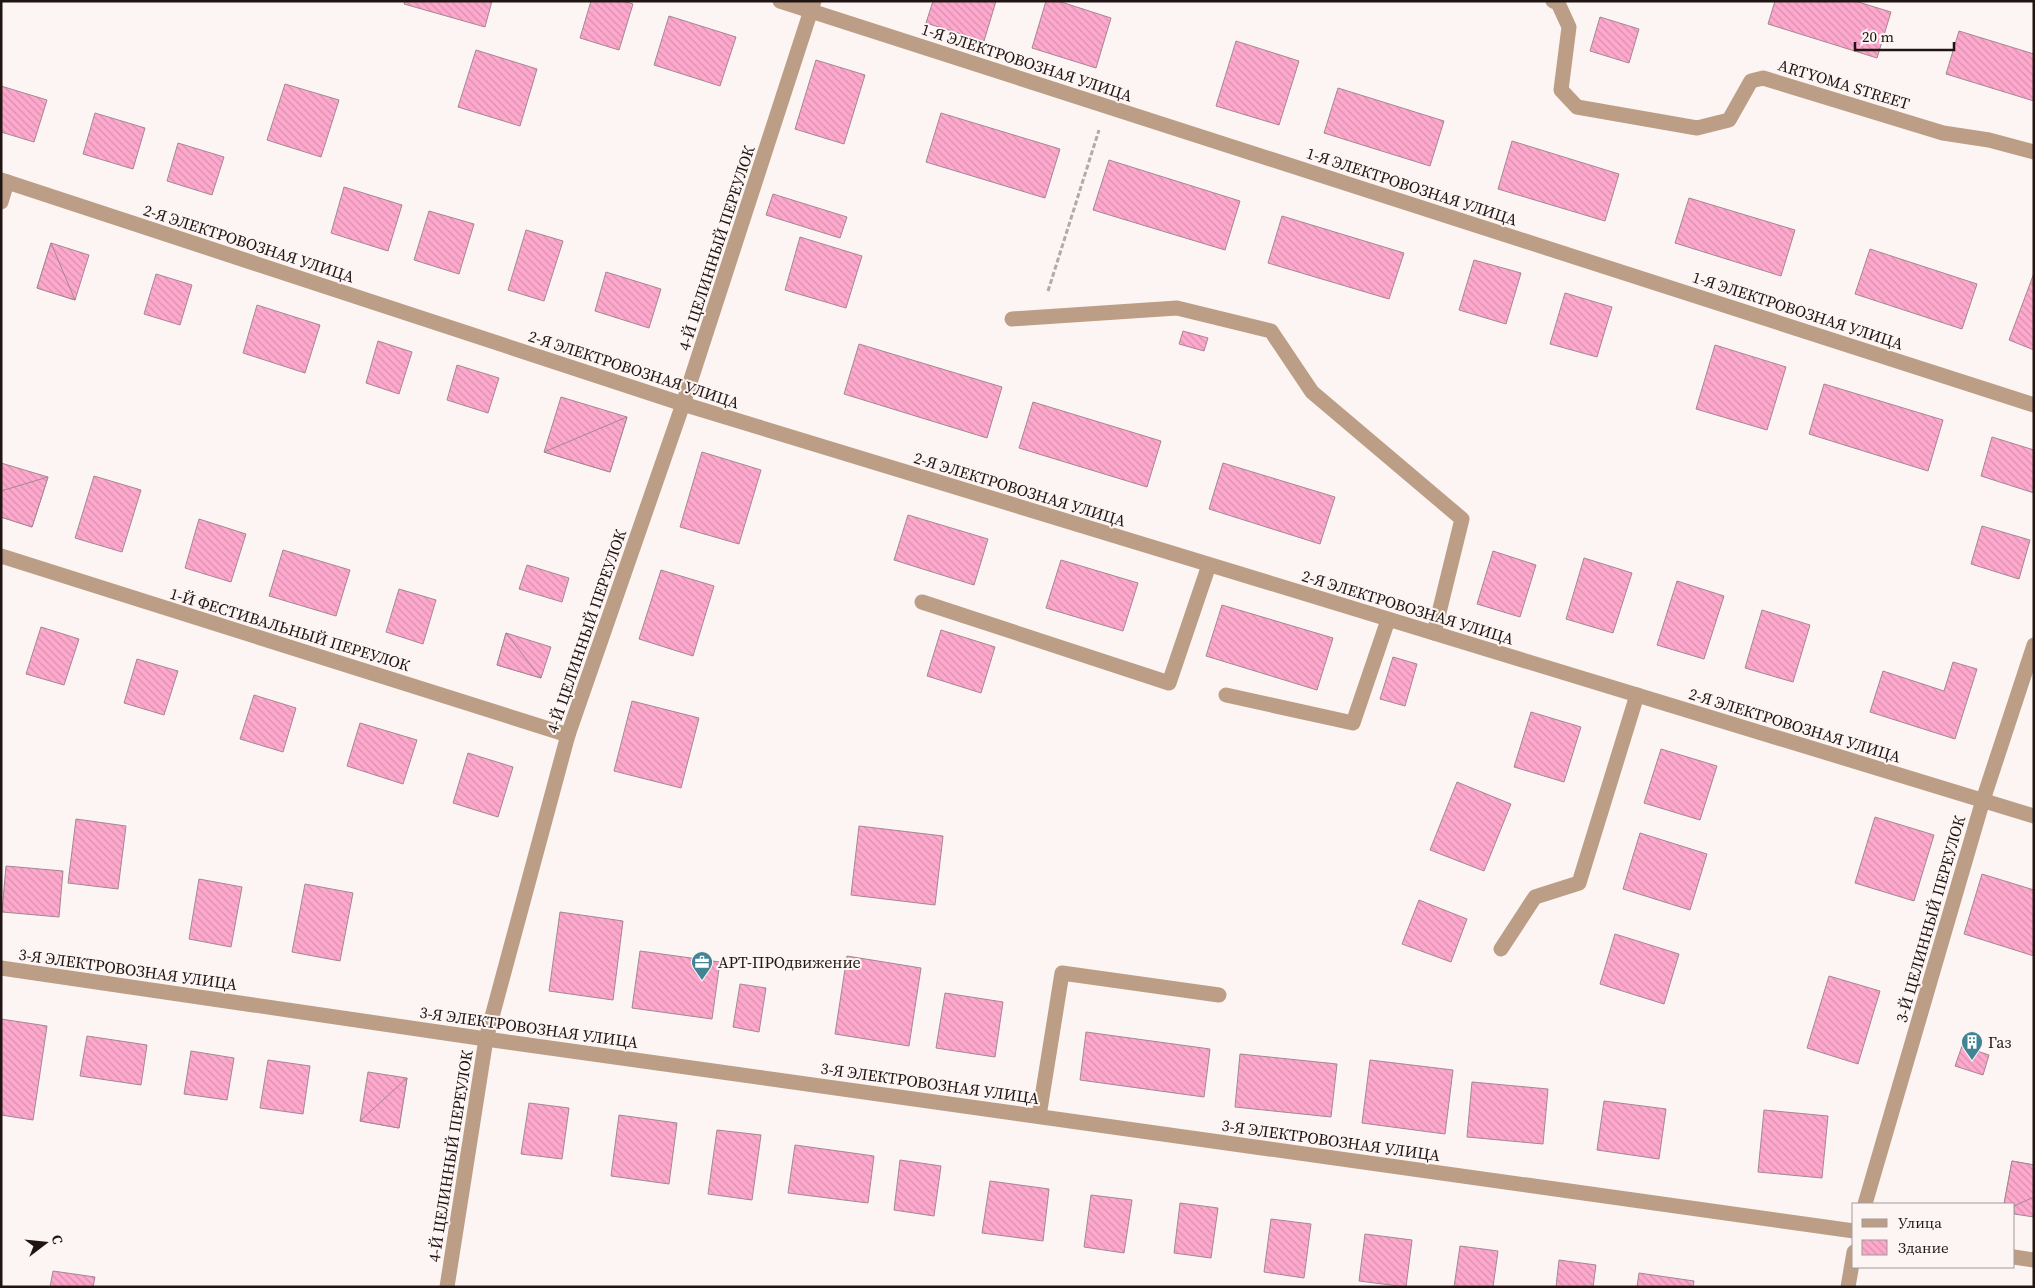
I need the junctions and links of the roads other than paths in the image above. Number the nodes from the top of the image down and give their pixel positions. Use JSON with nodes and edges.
{"nodes":[{"id":1,"x":780,"y":1,"type":"edge"},
{"id":2,"x":1553,"y":1,"type":"edge"},
{"id":3,"x":813,"y":6,"type":"edge"},
{"id":4,"x":2034,"y":152,"type":"edge"},
{"id":5,"x":4,"y":181,"type":"edge"},
{"id":6,"x":1,"y":202,"type":"edge"},
{"id":7,"x":1012,"y":319,"type":"dead end"},
{"id":8,"x":682,"y":404,"type":"junction"},
{"id":9,"x":2034,"y":405,"type":"edge"},
{"id":10,"x":1,"y":556,"type":"edge"},
{"id":11,"x":1209,"y":565,"type":"junction"},
{"id":12,"x":922,"y":602,"type":"dead end"},
{"id":13,"x":1388,"y":620,"type":"junction"},
{"id":14,"x":1434,"y":633,"type":"junction"},
{"id":15,"x":2034,"y":645,"type":"edge"},
{"id":16,"x":1226,"y":695,"type":"dead end"},
{"id":17,"x":1637,"y":695,"type":"junction"},
{"id":18,"x":568,"y":735,"type":"junction"},
{"id":19,"x":1983,"y":800,"type":"junction"},
{"id":20,"x":2034,"y":816,"type":"edge"},
{"id":21,"x":1500,"y":948,"type":"dead end"},
{"id":22,"x":1,"y":968,"type":"edge"},
{"id":23,"x":1219,"y":995,"type":"dead end"},
{"id":24,"x":486,"y":1039,"type":"junction"},
{"id":25,"x":1039,"y":1116,"type":"junction"},
{"id":26,"x":1865,"y":1203,"type":"edge"},
{"id":27,"x":1852,"y":1231,"type":"edge"},
{"id":28,"x":2015,"y":1257,"type":"edge"},
{"id":29,"x":2034,"y":1260,"type":"edge"},
{"id":30,"x":1852,"y":1264,"type":"edge"},
{"id":31,"x":447,"y":1287,"type":"edge"},
{"id":32,"x":1848,"y":1287,"type":"edge"}],
"edges":[{"from":1,"to":3,"type":"street","name":"1-Я ЭЛЕКТРОВОЗНАЯ УЛИЦА"},
{"from":2,"to":4,"type":"street","name":"ARTYOMA STREET"},
{"from":3,"to":8,"type":"street","name":"4-Й ЦЕЛИННЫЙ ПЕРЕУЛОК"},
{"from":3,"to":9,"type":"street","name":"1-Я ЭЛЕКТРОВОЗНАЯ УЛИЦА"},
{"from":5,"to":6,"type":"street"},
{"from":5,"to":8,"type":"street","name":"2-Я ЭЛЕКТРОВОЗНАЯ УЛИЦА"},
{"from":7,"to":14,"type":"street"},
{"from":8,"to":11,"type":"street","name":"2-Я ЭЛЕКТРОВОЗНАЯ УЛИЦА"},
{"from":8,"to":18,"type":"street","name":"4-Й ЦЕЛИННЫЙ ПЕРЕУЛОК"},
{"from":10,"to":18,"type":"street","name":"1-Й ФЕСТИВАЛЬНЫЙ ПЕРЕУЛОК"},
{"from":11,"to":12,"type":"street"},
{"from":11,"to":13,"type":"street","name":"2-Я ЭЛЕКТРОВОЗНАЯ УЛИЦА"},
{"from":13,"to":14,"type":"street","name":"2-Я ЭЛЕКТРОВОЗНАЯ УЛИЦА"},
{"from":13,"to":16,"type":"street"},
{"from":14,"to":17,"type":"street","name":"2-Я ЭЛЕКТРОВОЗНАЯ УЛИЦА"},
{"from":15,"to":19,"type":"street","name":"3-Й ЦЕЛИННЫЙ ПЕРЕУЛОК"},
{"from":17,"to":19,"type":"street","name":"2-Я ЭЛЕКТРОВОЗНАЯ УЛИЦА"},
{"from":17,"to":21,"type":"street"},
{"from":18,"to":24,"type":"street","name":"4-Й ЦЕЛИННЫЙ ПЕРЕУЛОК"},
{"from":19,"to":20,"type":"street","name":"2-Я ЭЛЕКТРОВОЗНАЯ УЛИЦА"},
{"from":19,"to":26,"type":"street","name":"3-Й ЦЕЛИННЫЙ ПЕРЕУЛОК"},
{"from":22,"to":24,"type":"street","name":"3-Я ЭЛЕКТРОВОЗНАЯ УЛИЦА"},
{"from":23,"to":25,"type":"street"},
{"from":24,"to":25,"type":"street","name":"3-Я ЭЛЕКТРОВОЗНАЯ УЛИЦА"},
{"from":24,"to":31,"type":"street","name":"4-Й ЦЕЛИННЫЙ ПЕРЕУЛОК"},
{"from":25,"to":27,"type":"street","name":"3-Я ЭЛЕКТРОВОЗНАЯ УЛИЦА"},
{"from":28,"to":29,"type":"street"},
{"from":30,"to":32,"type":"street"}]}
